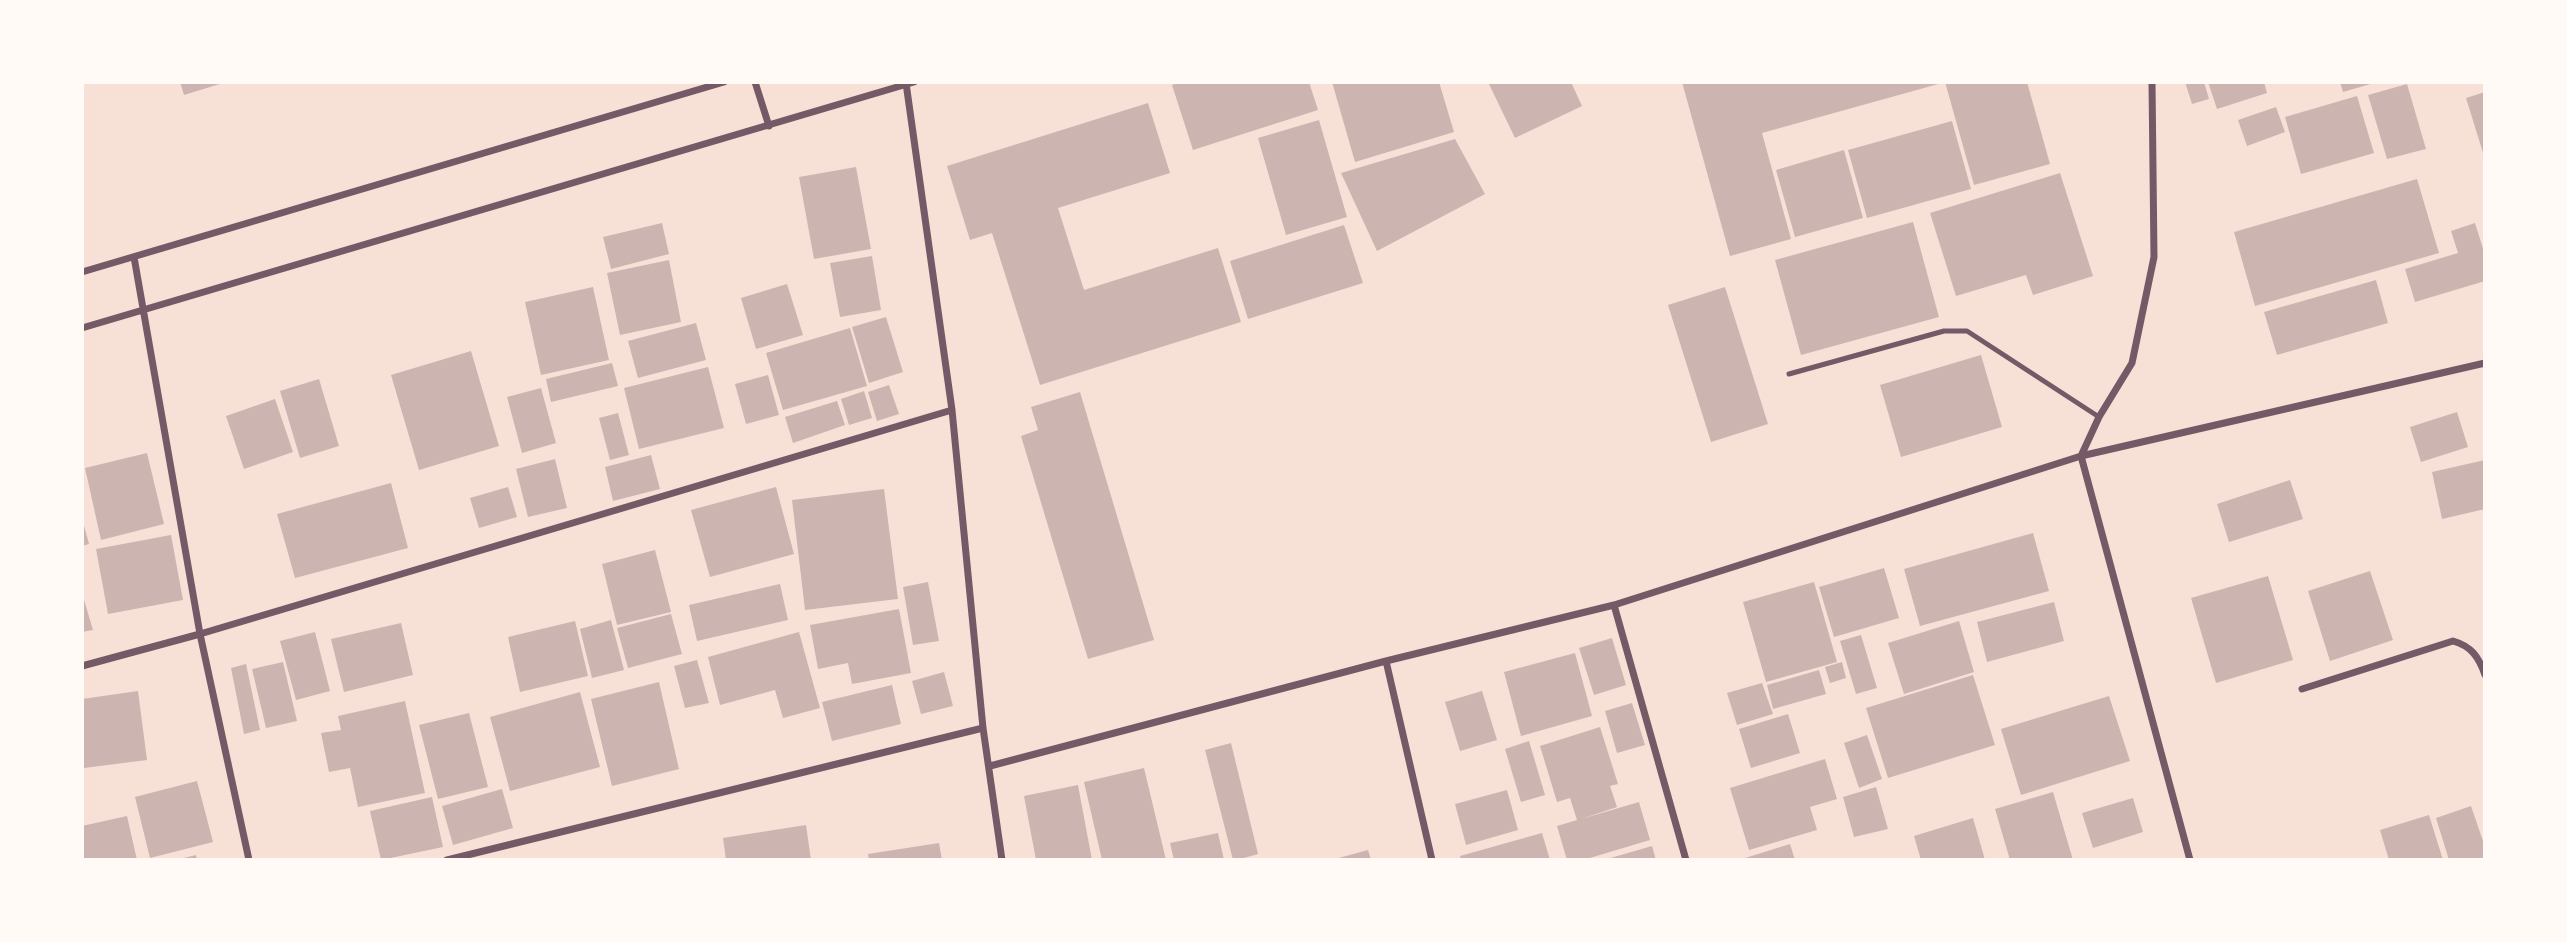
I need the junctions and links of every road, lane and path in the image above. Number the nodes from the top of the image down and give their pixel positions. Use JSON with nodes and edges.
{"nodes":[{"id":1,"x":724,"y":82,"type":"edge"},
{"id":2,"x":755,"y":82,"type":"edge"},
{"id":3,"x":2152,"y":82,"type":"edge"},
{"id":4,"x":908,"y":83,"type":"edge"},
{"id":5,"x":769,"y":126,"type":"junction"},
{"id":6,"x":134,"y":257,"type":"junction"},
{"id":7,"x":82,"y":272,"type":"edge"},
{"id":8,"x":144,"y":310,"type":"junction"},
{"id":9,"x":82,"y":328,"type":"edge"},
{"id":10,"x":2485,"y":363,"type":"edge"},
{"id":11,"x":1789,"y":374,"type":"dead end"},
{"id":12,"x":952,"y":410,"type":"junction"},
{"id":13,"x":2099,"y":417,"type":"junction"},
{"id":14,"x":2081,"y":456,"type":"junction"},
{"id":15,"x":1614,"y":605,"type":"junction"},
{"id":16,"x":200,"y":634,"type":"junction"},
{"id":17,"x":1386,"y":661,"type":"junction"},
{"id":18,"x":82,"y":666,"type":"edge"},
{"id":19,"x":2485,"y":675,"type":"edge"},
{"id":20,"x":2302,"y":689,"type":"dead end"},
{"id":21,"x":984,"y":728,"type":"junction"},
{"id":22,"x":990,"y":766,"type":"junction"},
{"id":23,"x":249,"y":860,"type":"edge"},
{"id":24,"x":447,"y":860,"type":"edge"},
{"id":25,"x":1002,"y":860,"type":"edge"},
{"id":26,"x":1432,"y":860,"type":"edge"},
{"id":27,"x":1686,"y":860,"type":"edge"},
{"id":28,"x":2190,"y":860,"type":"edge"}],
"edges":[{"from":1,"to":6,"type":"street"},
{"from":2,"to":5,"type":"street"},
{"from":3,"to":13,"type":"street"},
{"from":4,"to":5,"type":"street"},
{"from":4,"to":12,"type":"street"},
{"from":5,"to":8,"type":"street"},
{"from":6,"to":7,"type":"street"},
{"from":6,"to":8,"type":"street"},
{"from":8,"to":9,"type":"street"},
{"from":8,"to":16,"type":"street"},
{"from":10,"to":14,"type":"street"},
{"from":11,"to":13,"type":"lane"},
{"from":12,"to":16,"type":"street"},
{"from":12,"to":21,"type":"street"},
{"from":13,"to":14,"type":"street"},
{"from":14,"to":15,"type":"street"},
{"from":14,"to":28,"type":"street"},
{"from":15,"to":17,"type":"street"},
{"from":15,"to":27,"type":"street"},
{"from":16,"to":18,"type":"street"},
{"from":16,"to":23,"type":"street"},
{"from":17,"to":22,"type":"street"},
{"from":17,"to":26,"type":"street"},
{"from":19,"to":20,"type":"street"},
{"from":21,"to":22,"type":"street"},
{"from":21,"to":24,"type":"street"},
{"from":22,"to":25,"type":"street"}]}
